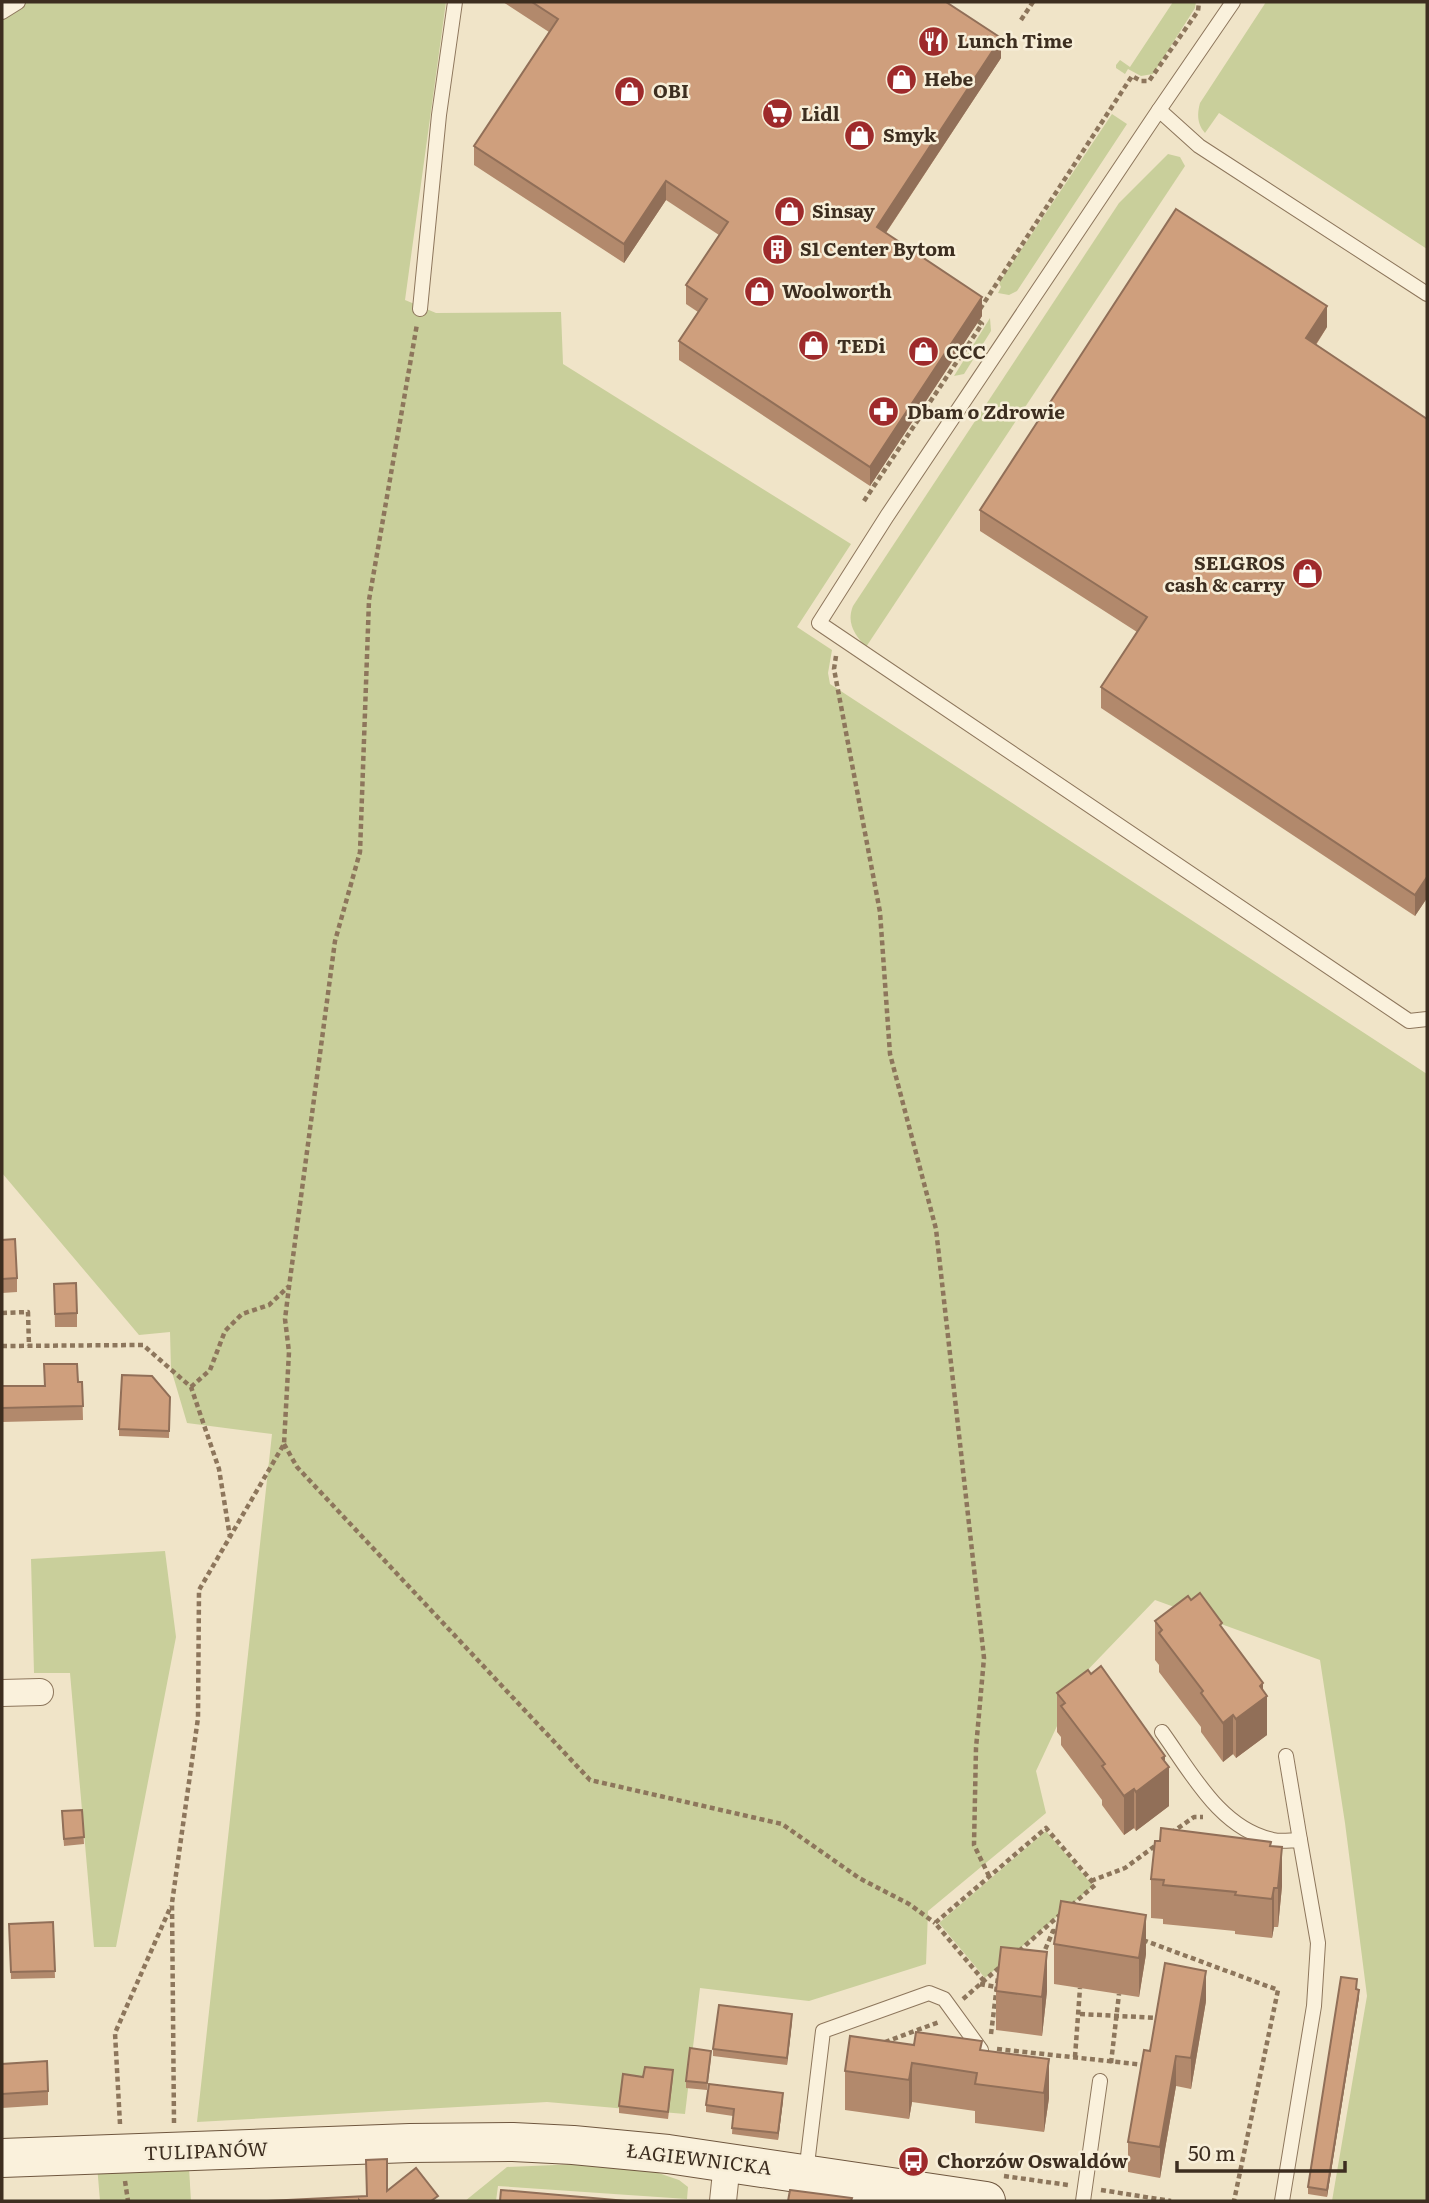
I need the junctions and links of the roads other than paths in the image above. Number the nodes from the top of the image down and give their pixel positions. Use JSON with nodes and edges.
{"nodes":[{"id":1,"x":18,"y":2,"type":"edge"},
{"id":2,"x":455,"y":2,"type":"edge"},
{"id":3,"x":1233,"y":2,"type":"edge"},
{"id":4,"x":2,"y":12,"type":"edge"},
{"id":5,"x":1159,"y":110,"type":"junction"},
{"id":6,"x":1427,"y":294,"type":"edge"},
{"id":7,"x":420,"y":309,"type":"road end"},
{"id":8,"x":1427,"y":1019,"type":"edge"},
{"id":9,"x":40,"y":1692,"type":"dead end"},
{"id":10,"x":2,"y":1693,"type":"edge"},
{"id":11,"x":1162,"y":1732,"type":"dead end"},
{"id":12,"x":1286,"y":1756,"type":"dead end"},
{"id":13,"x":1300,"y":1840,"type":"junction"},
{"id":14,"x":981,"y":2050,"type":"edge"},
{"id":15,"x":1100,"y":2081,"type":"dead end"},
{"id":16,"x":410,"y":2143,"type":"joint"},
{"id":17,"x":2,"y":2158,"type":"edge"},
{"id":18,"x":727,"y":2163,"type":"junction"},
{"id":19,"x":806,"y":2174,"type":"junction"},
{"id":20,"x":995,"y":2189,"type":"edge"},
{"id":21,"x":1084,"y":2194,"type":"edge"},
{"id":22,"x":723,"y":2201,"type":"edge"},
{"id":23,"x":1282,"y":2201,"type":"edge"}],
"edges":[{"from":1,"to":4,"type":"lane"},
{"from":2,"to":7,"type":"lane"},
{"from":3,"to":5,"type":"lane"},
{"from":5,"to":6,"type":"lane"},
{"from":5,"to":8,"type":"lane"},
{"from":9,"to":10,"type":"street"},
{"from":11,"to":13,"type":"lane"},
{"from":12,"to":13,"type":"lane"},
{"from":13,"to":23,"type":"lane"},
{"from":14,"to":19,"type":"lane"},
{"from":15,"to":21,"type":"lane"},
{"from":16,"to":17,"type":"street","name":"TULIPANÓW"},
{"from":16,"to":18,"type":"street","name":"ŁAGIEWNICKA"},
{"from":18,"to":19,"type":"street","name":"ŁAGIEWNICKA"},
{"from":18,"to":22,"type":"street"},
{"from":19,"to":20,"type":"street","name":"ŁAGIEWNICKA"}]}
